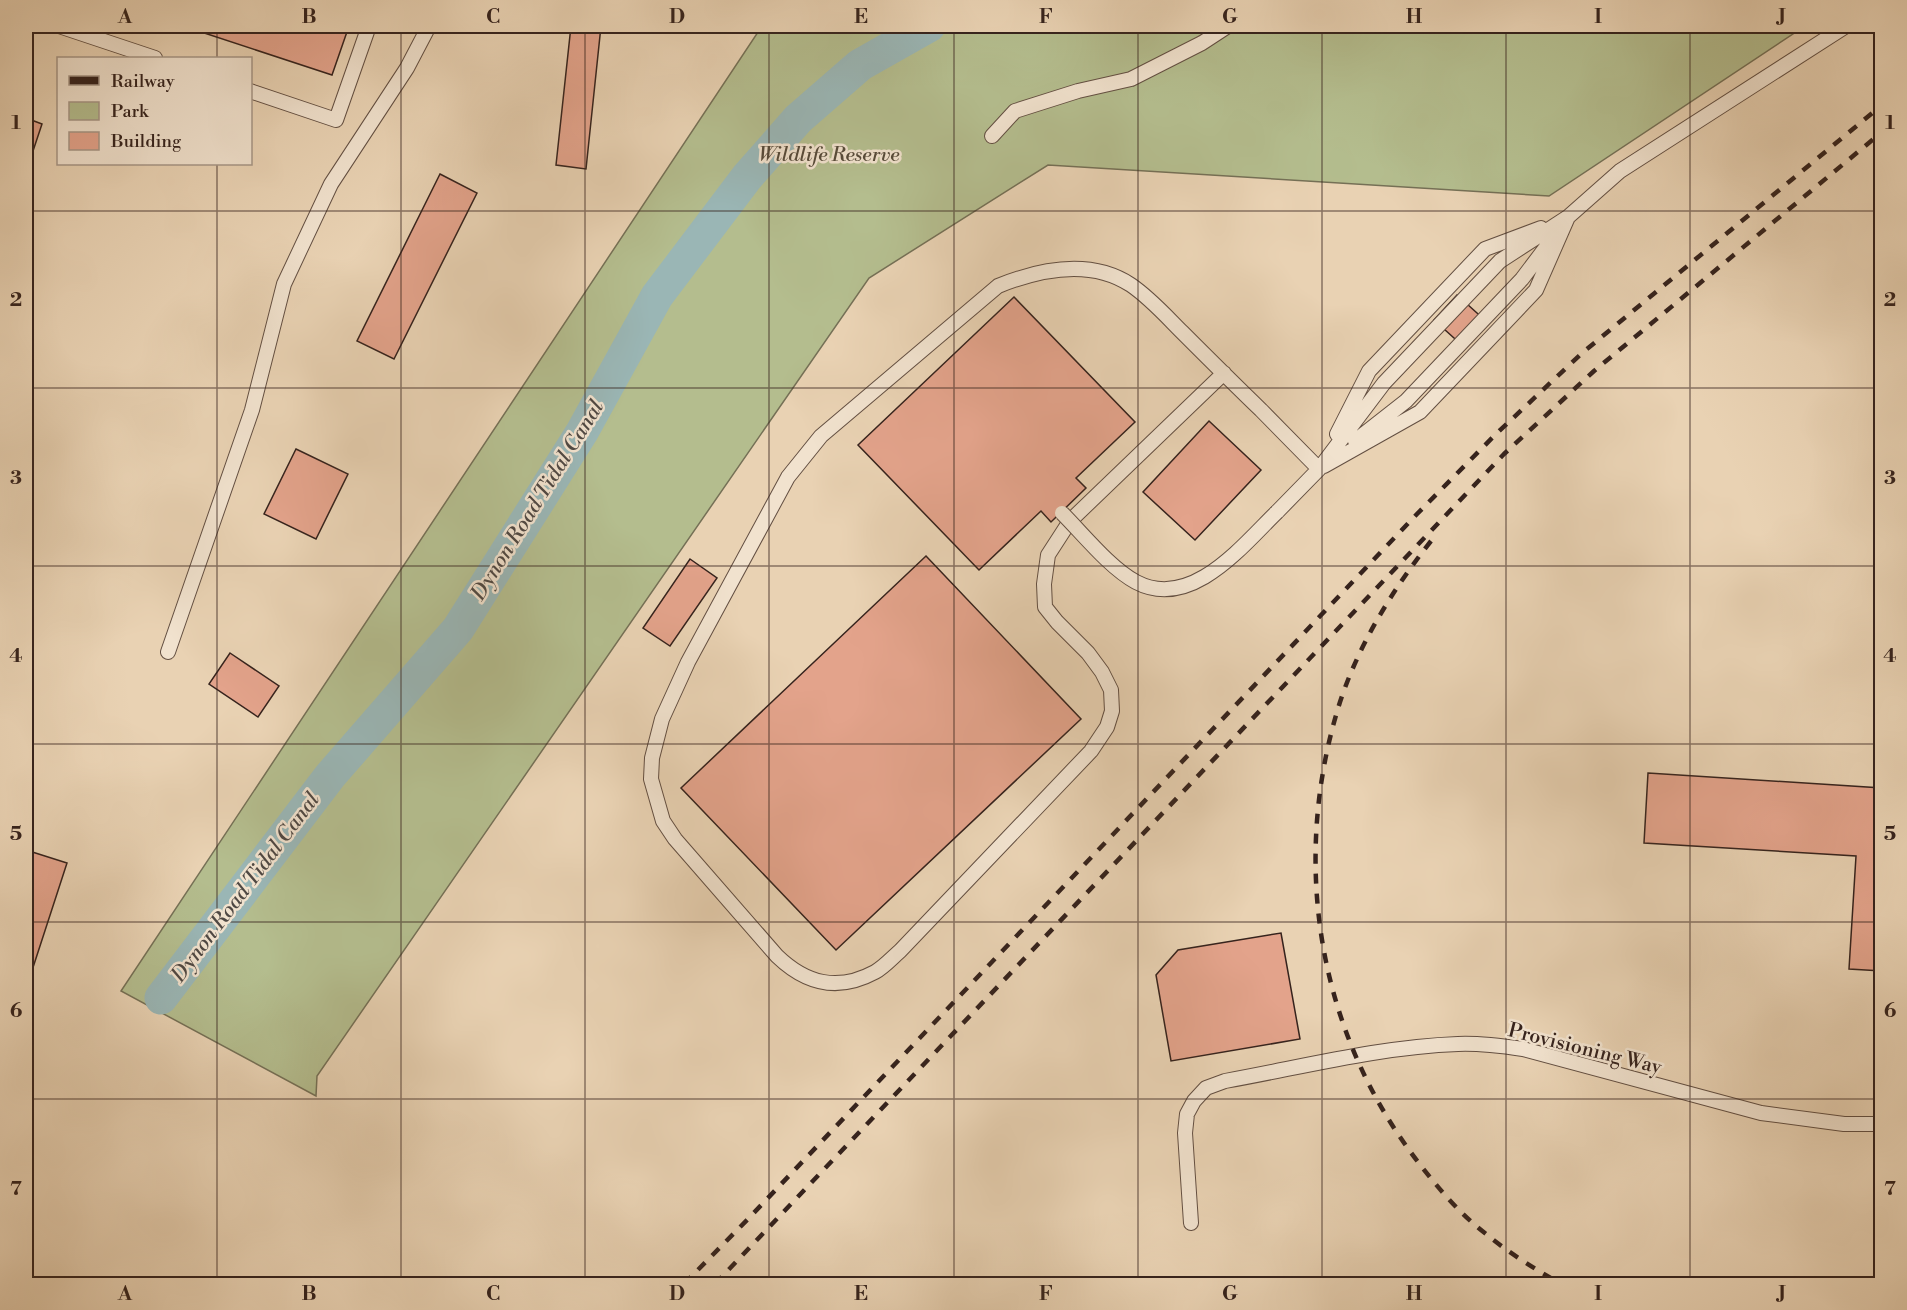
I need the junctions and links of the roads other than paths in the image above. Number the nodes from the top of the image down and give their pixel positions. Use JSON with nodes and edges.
{"nodes":[{"id":1,"x":59,"y":26,"type":"edge"},
{"id":2,"x":369,"y":26,"type":"edge"},
{"id":3,"x":429,"y":26,"type":"edge"},
{"id":4,"x":1228,"y":26,"type":"edge"},
{"id":5,"x":1846,"y":26,"type":"edge"},
{"id":6,"x":152,"y":57,"type":"edge"},
{"id":7,"x":252,"y":92,"type":"edge"},
{"id":8,"x":992,"y":136,"type":"dead end"},
{"id":9,"x":1568,"y":217,"type":"junction"},
{"id":10,"x":1224,"y":373,"type":"junction"},
{"id":11,"x":1319,"y":469,"type":"junction"},
{"id":12,"x":1062,"y":513,"type":"dead end"},
{"id":13,"x":168,"y":652,"type":"dead end"},
{"id":14,"x":1881,"y":1124,"type":"edge"},
{"id":15,"x":1191,"y":1223,"type":"dead end"}],
"edges":[{"from":1,"to":6,"type":"lane"},
{"from":2,"to":7,"type":"lane"},
{"from":3,"to":13,"type":"lane"},
{"from":4,"to":8,"type":"lane"},
{"from":5,"to":9,"type":"lane"},
{"from":9,"to":11,"type":"lane"},
{"from":9,"to":11,"type":"lane"},
{"from":9,"to":11,"type":"lane"},
{"from":9,"to":11,"type":"lane"},
{"from":10,"to":10,"type":"lane"},
{"from":10,"to":11,"type":"lane"},
{"from":11,"to":12,"type":"lane","bridge":true},
{"from":14,"to":15,"type":"lane","name":"Provisioning Way"}]}
